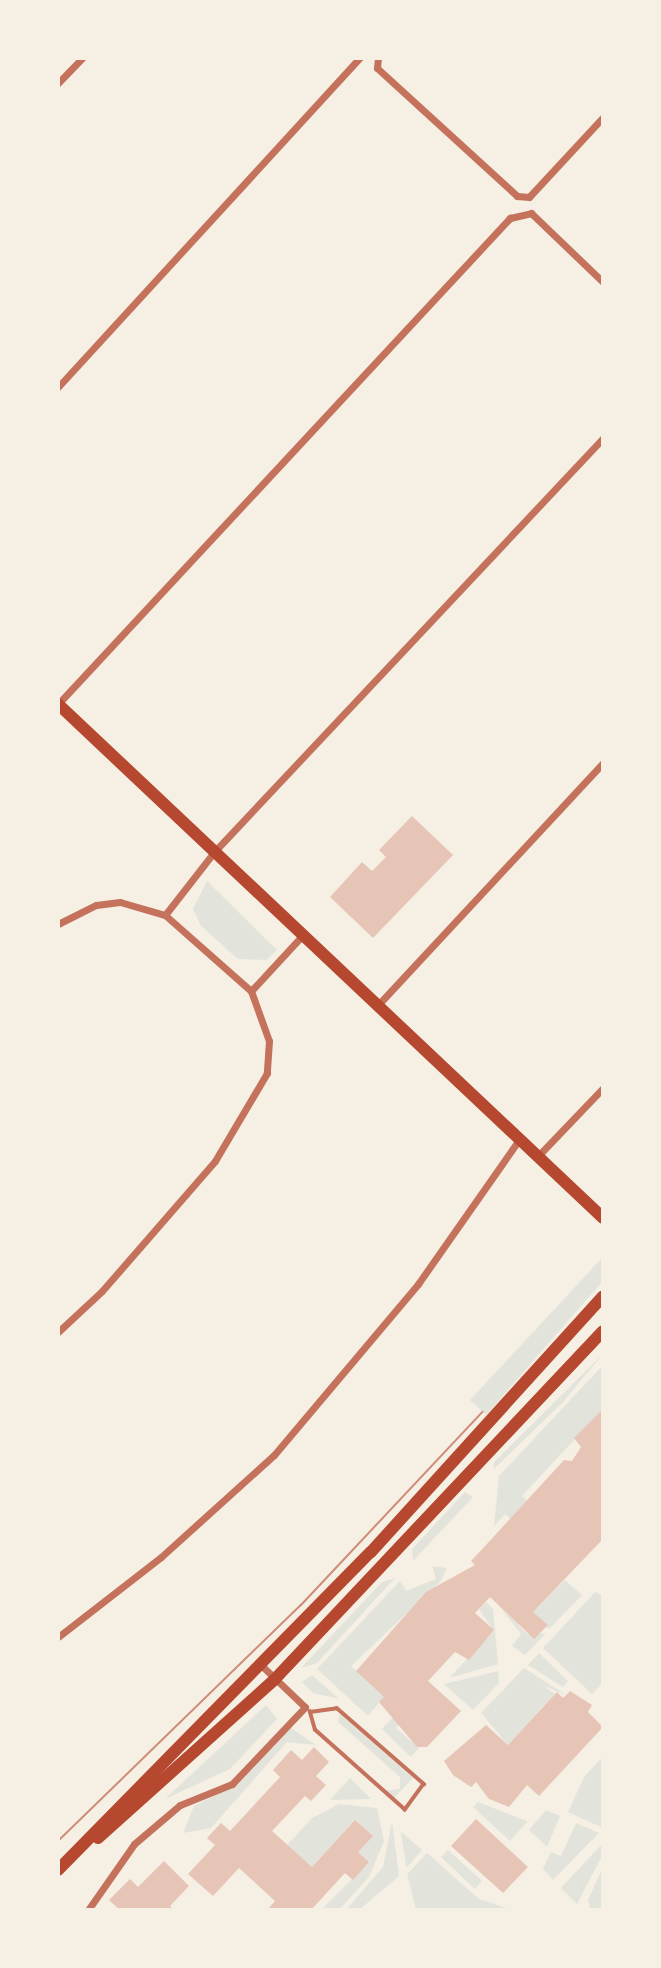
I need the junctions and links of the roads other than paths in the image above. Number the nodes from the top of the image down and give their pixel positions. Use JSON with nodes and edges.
{"nodes":[{"id":1,"x":82,"y":58,"type":"edge"},
{"id":2,"x":360,"y":58,"type":"edge"},
{"id":3,"x":379,"y":58,"type":"edge"},
{"id":4,"x":58,"y":83,"type":"edge"},
{"id":5,"x":603,"y":117,"type":"edge"},
{"id":6,"x":603,"y":282,"type":"edge"},
{"id":7,"x":58,"y":387,"type":"edge"},
{"id":8,"x":603,"y":438,"type":"edge"},
{"id":9,"x":58,"y":704,"type":"edge"},
{"id":10,"x":603,"y":763,"type":"edge"},
{"id":11,"x":214,"y":852,"type":"junction"},
{"id":12,"x":165,"y":915,"type":"junction"},
{"id":13,"x":58,"y":924,"type":"edge"},
{"id":14,"x":302,"y":936,"type":"junction"},
{"id":15,"x":251,"y":991,"type":"junction"},
{"id":16,"x":377,"y":1006,"type":"junction"},
{"id":17,"x":603,"y":1088,"type":"edge"},
{"id":18,"x":519,"y":1140,"type":"junction"},
{"id":19,"x":537,"y":1157,"type":"junction"},
{"id":20,"x":603,"y":1218,"type":"edge"},
{"id":21,"x":603,"y":1296,"type":"edge"},
{"id":22,"x":603,"y":1331,"type":"edge"},
{"id":23,"x":58,"y":1332,"type":"edge"},
{"id":24,"x":59,"y":1635,"type":"edge"},
{"id":25,"x":260,"y":1664,"type":"junction"},
{"id":26,"x":275,"y":1679,"type":"junction"},
{"id":27,"x":308,"y":1709,"type":"junction"},
{"id":28,"x":58,"y":1871,"type":"edge"},
{"id":29,"x":88,"y":1910,"type":"edge"}],
"edges":[{"from":1,"to":4,"type":"street"},
{"from":2,"to":7,"type":"street"},
{"from":3,"to":5,"type":"street"},
{"from":6,"to":9,"type":"street"},
{"from":8,"to":11,"type":"street"},
{"from":9,"to":11,"type":"main road"},
{"from":10,"to":16,"type":"street"},
{"from":11,"to":12,"type":"street"},
{"from":11,"to":14,"type":"main road"},
{"from":12,"to":13,"type":"street"},
{"from":12,"to":15,"type":"street"},
{"from":14,"to":15,"type":"street"},
{"from":14,"to":16,"type":"main road"},
{"from":15,"to":23,"type":"street"},
{"from":16,"to":18,"type":"main road"},
{"from":17,"to":19,"type":"street"},
{"from":18,"to":19,"type":"main road"},
{"from":18,"to":24,"type":"street"},
{"from":19,"to":20,"type":"main road"},
{"from":21,"to":25,"type":"main road"},
{"from":22,"to":26,"type":"main road"},
{"from":25,"to":26,"type":"street"},
{"from":25,"to":28,"type":"main road"},
{"from":26,"to":27,"type":"street"},
{"from":26,"to":28,"type":"main road"},
{"from":27,"to":27,"type":"lane"},
{"from":27,"to":29,"type":"street"}]}
